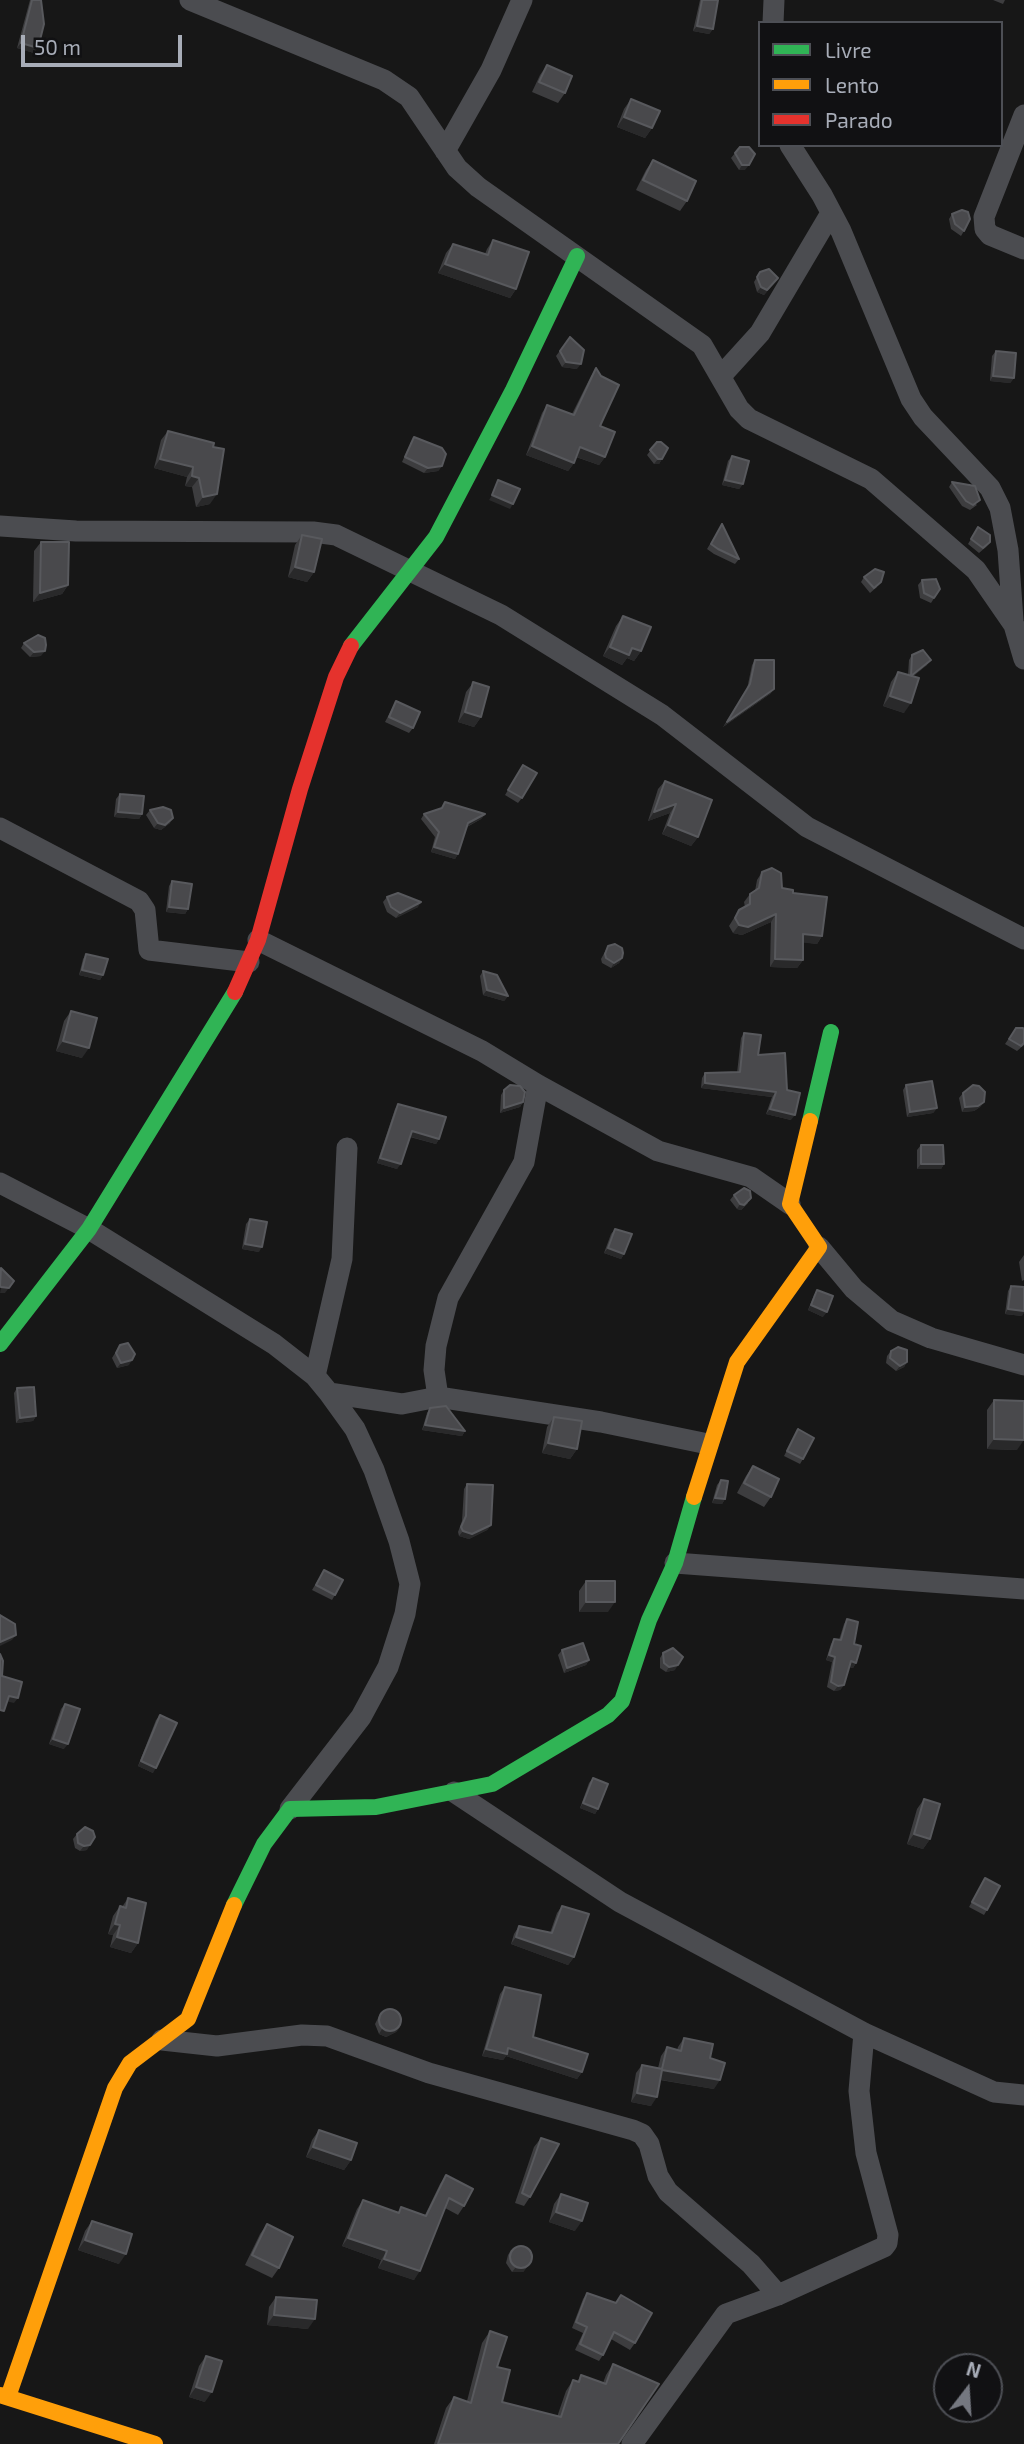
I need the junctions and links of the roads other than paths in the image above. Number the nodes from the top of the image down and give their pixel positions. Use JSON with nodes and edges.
{"nodes":[{"id":1,"x":190,"y":0,"type":"edge"},
{"id":2,"x":522,"y":0,"type":"edge"},
{"id":3,"x":774,"y":0,"type":"edge"},
{"id":4,"x":773,"y":21,"type":"edge"},
{"id":5,"x":1024,"y":115,"type":"edge"},
{"id":6,"x":791,"y":147,"type":"edge"},
{"id":7,"x":445,"y":151,"type":"junction"},
{"id":8,"x":831,"y":213,"type":"junction"},
{"id":9,"x":1024,"y":249,"type":"edge"},
{"id":10,"x":577,"y":256,"type":"junction"},
{"id":11,"x":721,"y":376,"type":"junction"},
{"id":12,"x":0,"y":526,"type":"edge"},
{"id":13,"x":410,"y":573,"type":"junction"},
{"id":14,"x":1014,"y":625,"type":"junction"},
{"id":15,"x":1024,"y":659,"type":"edge"},
{"id":16,"x":0,"y":828,"type":"edge"},
{"id":17,"x":1024,"y":939,"type":"edge"},
{"id":18,"x":258,"y":940,"type":"junction"},
{"id":19,"x":249,"y":962,"type":"junction"},
{"id":20,"x":831,"y":1032,"type":"dead end"},
{"id":21,"x":538,"y":1085,"type":"junction"},
{"id":22,"x":347,"y":1148,"type":"dead end"},
{"id":23,"x":0,"y":1183,"type":"edge"},
{"id":24,"x":790,"y":1204,"type":"junction"},
{"id":25,"x":89,"y":1229,"type":"junction"},
{"id":26,"x":820,"y":1247,"type":"junction"},
{"id":27,"x":0,"y":1344,"type":"edge"},
{"id":28,"x":1024,"y":1365,"type":"edge"},
{"id":29,"x":315,"y":1376,"type":"junction"},
{"id":30,"x":329,"y":1393,"type":"junction"},
{"id":31,"x":438,"y":1397,"type":"junction"},
{"id":32,"x":708,"y":1444,"type":"junction"},
{"id":33,"x":674,"y":1563,"type":"junction"},
{"id":34,"x":1024,"y":1588,"type":"edge"},
{"id":35,"x":454,"y":1792,"type":"junction"},
{"id":36,"x":290,"y":1809,"type":"junction"},
{"id":37,"x":864,"y":2033,"type":"junction"},
{"id":38,"x":162,"y":2040,"type":"junction"},
{"id":39,"x":1024,"y":2095,"type":"edge"},
{"id":40,"x":778,"y":2295,"type":"junction"},
{"id":41,"x":4,"y":2396,"type":"edge"},
{"id":42,"x":155,"y":2444,"type":"edge"},
{"id":43,"x":632,"y":2444,"type":"edge"}],
"edges":[{"from":1,"to":7,"type":"street"},
{"from":2,"to":7,"type":"street"},
{"from":3,"to":4,"type":"street"},
{"from":5,"to":9,"type":"street"},
{"from":6,"to":8,"type":"street"},
{"from":7,"to":10,"type":"street"},
{"from":8,"to":11,"type":"street"},
{"from":8,"to":14,"type":"street"},
{"from":10,"to":11,"type":"street"},
{"from":10,"to":13,"type":"street"},
{"from":11,"to":14,"type":"street"},
{"from":12,"to":13,"type":"street"},
{"from":13,"to":17,"type":"street"},
{"from":13,"to":18,"type":"street"},
{"from":14,"to":15,"type":"street"},
{"from":16,"to":19,"type":"street"},
{"from":18,"to":19,"type":"street"},
{"from":18,"to":21,"type":"street"},
{"from":19,"to":25,"type":"street"},
{"from":20,"to":24,"type":"street"},
{"from":21,"to":24,"type":"street"},
{"from":21,"to":31,"type":"street"},
{"from":22,"to":29,"type":"street"},
{"from":23,"to":25,"type":"street"},
{"from":24,"to":26,"type":"street"},
{"from":25,"to":27,"type":"street"},
{"from":25,"to":29,"type":"street"},
{"from":26,"to":28,"type":"street"},
{"from":26,"to":32,"type":"street"},
{"from":29,"to":30,"type":"street"},
{"from":30,"to":31,"type":"street"},
{"from":30,"to":36,"type":"street"},
{"from":31,"to":32,"type":"street"},
{"from":32,"to":33,"type":"street"},
{"from":33,"to":34,"type":"street"},
{"from":33,"to":35,"type":"street"},
{"from":35,"to":36,"type":"street"},
{"from":35,"to":37,"type":"street"},
{"from":36,"to":38,"type":"street"},
{"from":37,"to":39,"type":"street"},
{"from":37,"to":40,"type":"street"},
{"from":38,"to":40,"type":"street"},
{"from":38,"to":41,"type":"street"},
{"from":40,"to":43,"type":"street"},
{"from":41,"to":42,"type":"street"}]}
